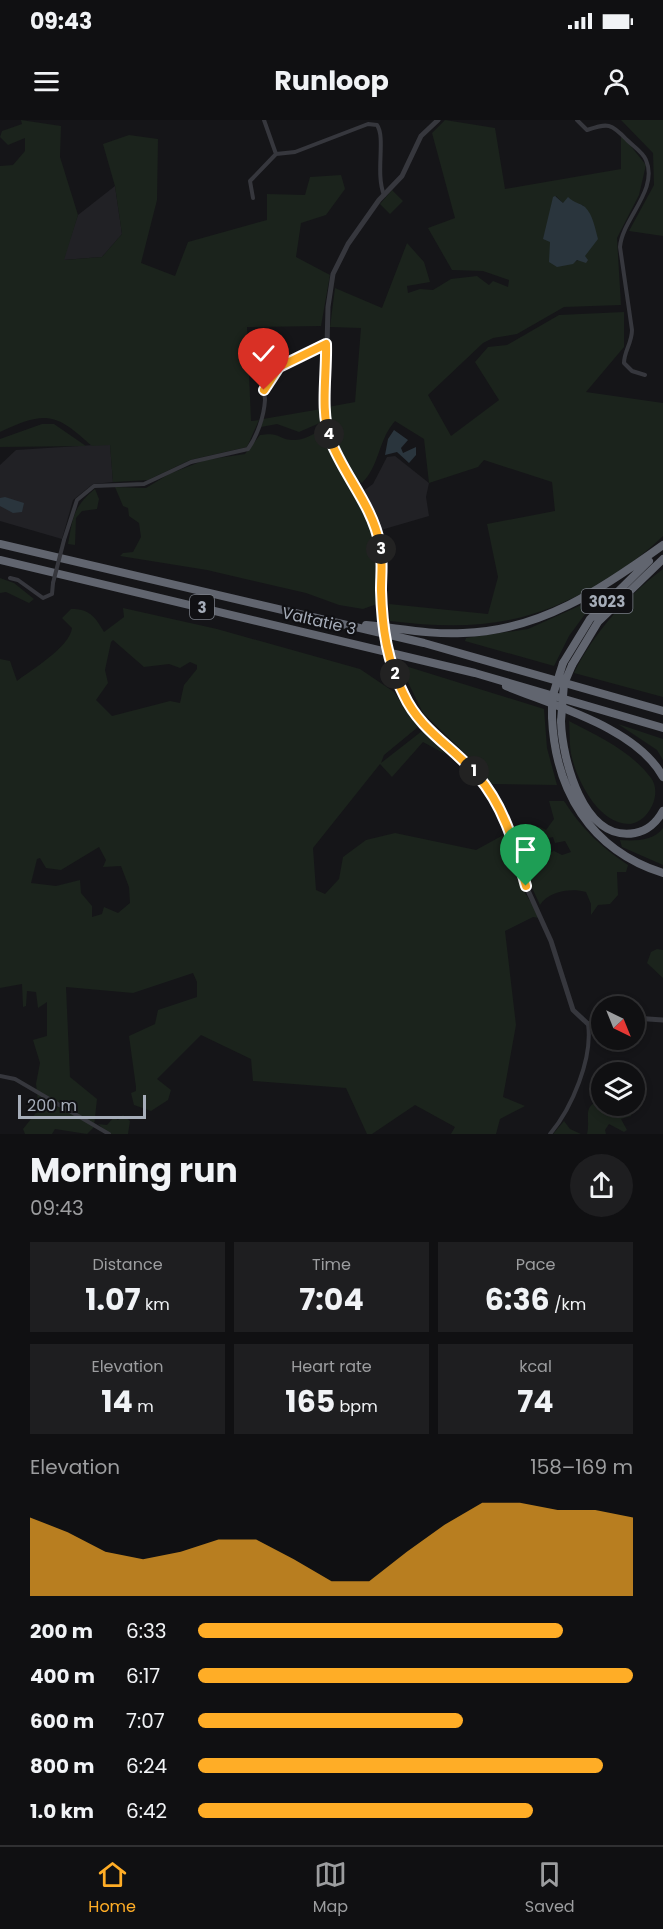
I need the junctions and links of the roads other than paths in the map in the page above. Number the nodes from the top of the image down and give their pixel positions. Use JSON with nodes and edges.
{"nodes":[{"id":1,"x":264,"y":120,"type":"edge"},
{"id":2,"x":438,"y":120,"type":"edge"},
{"id":3,"x":577,"y":120,"type":"edge"},
{"id":4,"x":276,"y":154,"type":"junction"},
{"id":5,"x":384,"y":195,"type":"junction"},
{"id":6,"x":253,"y":198,"type":"dead end"},
{"id":7,"x":326,"y":344,"type":"junction"},
{"id":8,"x":645,"y":375,"type":"dead end"},
{"id":9,"x":0,"y":544,"type":"edge"},
{"id":10,"x":663,"y":546,"type":"edge"},
{"id":11,"x":663,"y":559,"type":"edge"},
{"id":12,"x":0,"y":560,"type":"edge"},
{"id":13,"x":10,"y":578,"type":"dead end"},
{"id":14,"x":338,"y":622,"type":"junction"},
{"id":15,"x":475,"y":673,"type":"junction"},
{"id":16,"x":663,"y":711,"type":"edge"},
{"id":17,"x":663,"y":728,"type":"edge"},
{"id":18,"x":663,"y":777,"type":"edge"},
{"id":19,"x":663,"y":811,"type":"edge"},
{"id":20,"x":663,"y":873,"type":"edge"},
{"id":21,"x":645,"y":1019,"type":"edge"},
{"id":22,"x":663,"y":1020,"type":"edge"},
{"id":23,"x":588,"y":1024,"type":"junction"},
{"id":24,"x":591,"y":1024,"type":"edge"},
{"id":25,"x":0,"y":1076,"type":"edge"},
{"id":26,"x":109,"y":1134,"type":"edge"},
{"id":27,"x":550,"y":1134,"type":"edge"}],
"edges":[{"from":1,"to":4,"type":"street"},
{"from":2,"to":5,"type":"street"},
{"from":3,"to":8,"type":"street"},
{"from":4,"to":5,"type":"street"},
{"from":4,"to":6,"type":"street"},
{"from":5,"to":7,"type":"street"},
{"from":7,"to":13,"type":"street","bridge":true},
{"from":7,"to":23,"type":"street","bridge":true},
{"from":9,"to":14,"type":"highway","name":"Valtatie 3","number":"3"},
{"from":10,"to":14,"type":"highway"},
{"from":10,"to":20,"type":"highway","number":"3023","bridge":true},
{"from":11,"to":19,"type":"highway","number":"3023","bridge":true},
{"from":12,"to":15,"type":"highway","name":"Valtatie 3","number":"3"},
{"from":14,"to":16,"type":"highway","name":"Valtatie 3","number":"3"},
{"from":15,"to":17,"type":"highway","name":"Valtatie 3","number":"3"},
{"from":15,"to":18,"type":"highway"},
{"from":21,"to":22,"type":"street"},
{"from":23,"to":24,"type":"street"},
{"from":23,"to":27,"type":"street"},
{"from":25,"to":26,"type":"street"}]}
